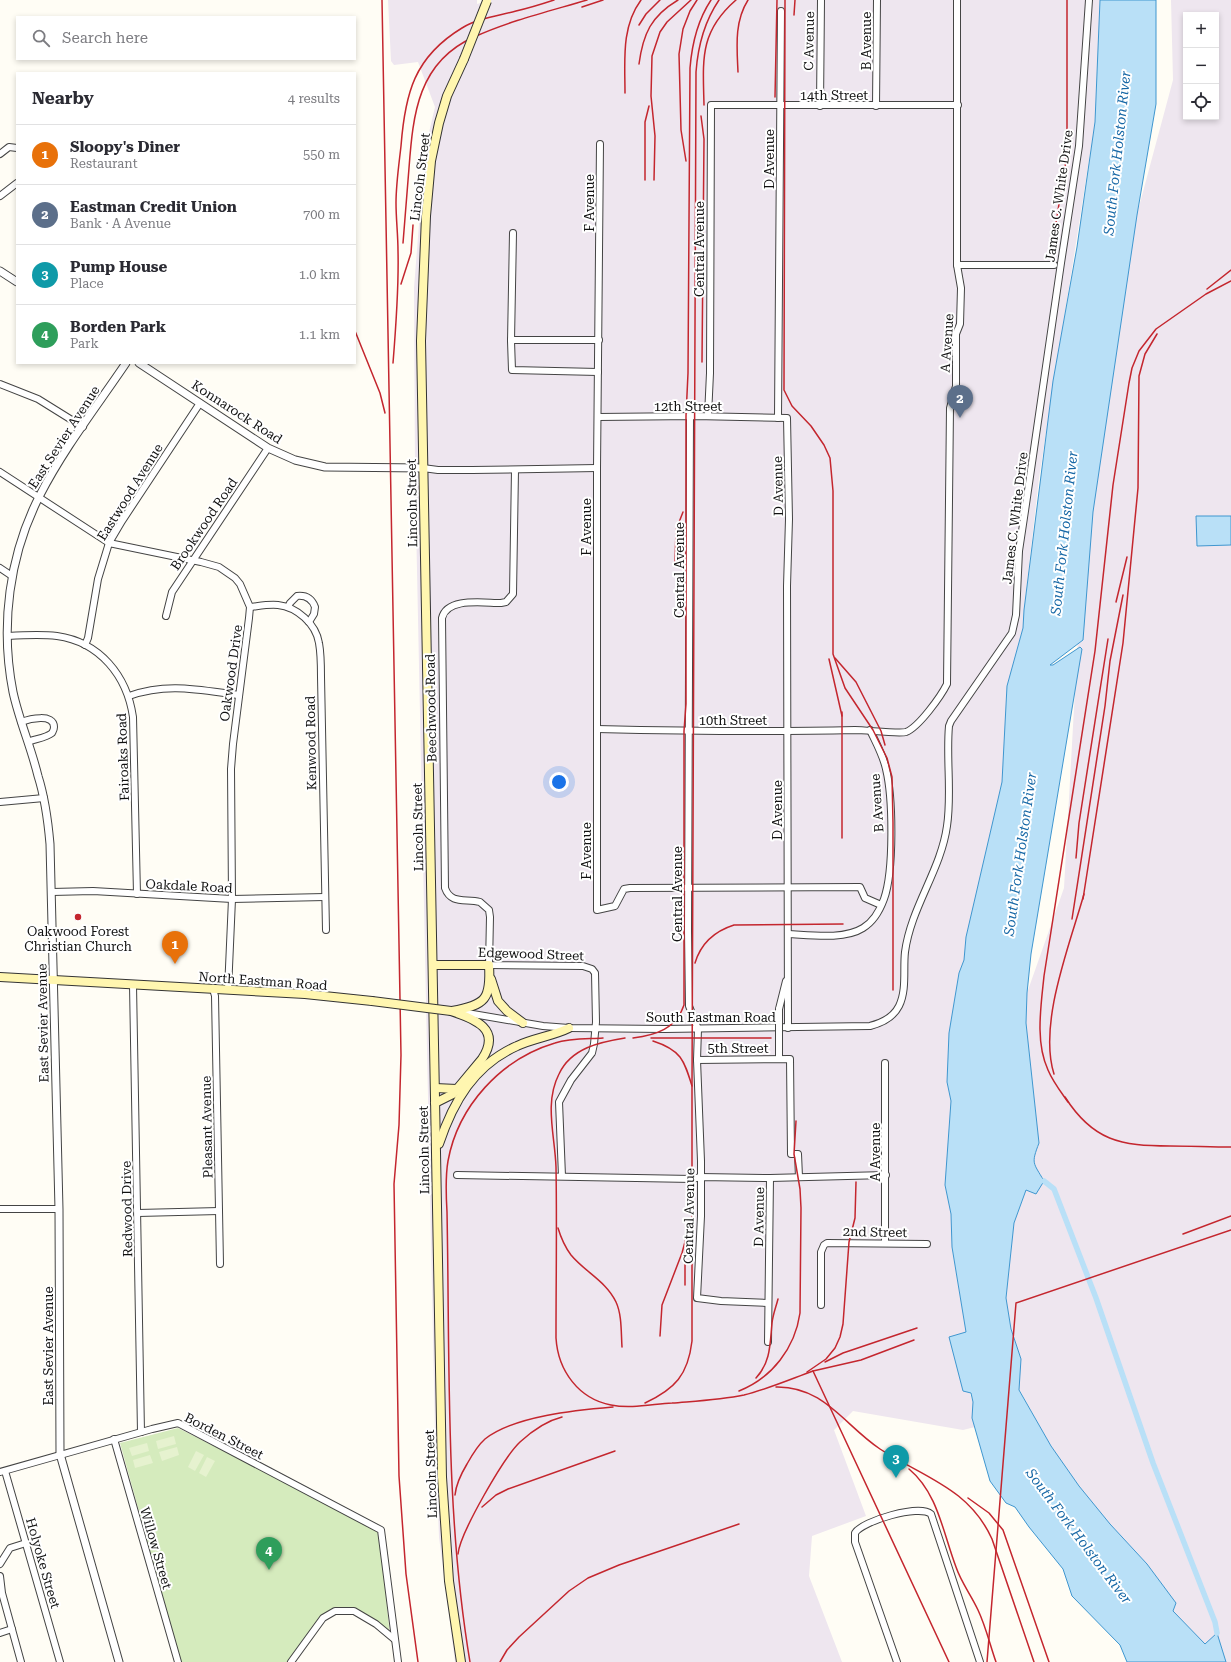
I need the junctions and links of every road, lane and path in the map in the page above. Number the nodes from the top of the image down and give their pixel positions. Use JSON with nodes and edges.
{"nodes":[{"id":1,"x":821,"y":0,"type":"edge"},
{"id":2,"x":877,"y":0,"type":"edge"},
{"id":3,"x":957,"y":0,"type":"edge"},
{"id":4,"x":1089,"y":0,"type":"edge"},
{"id":5,"x":488,"y":1,"type":"edge"},
{"id":6,"x":781,"y":11,"type":"dead end"},
{"id":7,"x":711,"y":106,"type":"joint"},
{"id":8,"x":780,"y":106,"type":"junction"},
{"id":9,"x":820,"y":106,"type":"junction"},
{"id":10,"x":876,"y":106,"type":"junction"},
{"id":11,"x":958,"y":106,"type":"junction"},
{"id":12,"x":600,"y":144,"type":"dead end"},
{"id":13,"x":16,"y":148,"type":"edge"},
{"id":14,"x":0,"y":154,"type":"edge"},
{"id":15,"x":16,"y":184,"type":"edge"},
{"id":16,"x":0,"y":196,"type":"edge"},
{"id":17,"x":513,"y":233,"type":"dead end"},
{"id":18,"x":957,"y":265,"type":"junction"},
{"id":19,"x":1054,"y":265,"type":"dead end"},
{"id":20,"x":0,"y":271,"type":"edge"},
{"id":21,"x":16,"y":281,"type":"edge"},
{"id":22,"x":511,"y":340,"type":"junction"},
{"id":23,"x":598,"y":340,"type":"junction"},
{"id":24,"x":125,"y":364,"type":"edge"},
{"id":25,"x":141,"y":364,"type":"edge"},
{"id":26,"x":598,"y":372,"type":"junction"},
{"id":27,"x":0,"y":384,"type":"edge"},
{"id":28,"x":200,"y":403,"type":"junction"},
{"id":29,"x":598,"y":416,"type":"junction"},
{"id":30,"x":690,"y":416,"type":"junction"},
{"id":31,"x":708,"y":416,"type":"junction"},
{"id":32,"x":778,"y":418,"type":"junction"},
{"id":33,"x":83,"y":427,"type":"junction"},
{"id":34,"x":268,"y":448,"type":"junction"},
{"id":35,"x":423,"y":468,"type":"junction"},
{"id":36,"x":597,"y":468,"type":"junction"},
{"id":37,"x":515,"y":470,"type":"junction"},
{"id":38,"x":0,"y":472,"type":"edge"},
{"id":39,"x":39,"y":496,"type":"junction"},
{"id":40,"x":109,"y":543,"type":"junction"},
{"id":41,"x":194,"y":560,"type":"junction"},
{"id":42,"x":0,"y":568,"type":"edge"},
{"id":43,"x":12,"y":576,"type":"junction"},
{"id":44,"x":288,"y":607,"type":"junction"},
{"id":45,"x":250,"y":608,"type":"junction"},
{"id":46,"x":166,"y":616,"type":"dead end"},
{"id":47,"x":309,"y":622,"type":"junction"},
{"id":48,"x":8,"y":636,"type":"junction"},
{"id":49,"x":85,"y":645,"type":"junction"},
{"id":50,"x":239,"y":695,"type":"junction"},
{"id":51,"x":129,"y":696,"type":"junction"},
{"id":52,"x":21,"y":722,"type":"junction"},
{"id":53,"x":597,"y":729,"type":"junction"},
{"id":54,"x":870,"y":730,"type":"junction"},
{"id":55,"x":689,"y":731,"type":"junction"},
{"id":56,"x":789,"y":732,"type":"junction"},
{"id":57,"x":28,"y":742,"type":"junction"},
{"id":58,"x":44,"y":798,"type":"junction"},
{"id":59,"x":0,"y":802,"type":"edge"},
{"id":60,"x":788,"y":888,"type":"junction"},
{"id":61,"x":688,"y":889,"type":"junction"},
{"id":62,"x":52,"y":892,"type":"junction"},
{"id":63,"x":137,"y":894,"type":"junction"},
{"id":64,"x":325,"y":897,"type":"junction"},
{"id":65,"x":232,"y":899,"type":"junction"},
{"id":66,"x":881,"y":905,"type":"junction"},
{"id":67,"x":326,"y":930,"type":"dead end"},
{"id":68,"x":788,"y":934,"type":"junction"},
{"id":69,"x":433,"y":965,"type":"junction"},
{"id":70,"x":489,"y":969,"type":"junction"},
{"id":71,"x":788,"y":970,"type":"junction"},
{"id":72,"x":0,"y":977,"type":"edge"},
{"id":73,"x":54,"y":980,"type":"junction"},
{"id":74,"x":133,"y":985,"type":"junction"},
{"id":75,"x":213,"y":989,"type":"junction"},
{"id":76,"x":228,"y":990,"type":"junction"},
{"id":77,"x":451,"y":1011,"type":"junction"},
{"id":78,"x":895,"y":1012,"type":"joint"},
{"id":79,"x":523,"y":1023,"type":"junction"},
{"id":80,"x":570,"y":1028,"type":"junction"},
{"id":81,"x":596,"y":1028,"type":"junction"},
{"id":82,"x":788,"y":1028,"type":"junction"},
{"id":83,"x":698,"y":1029,"type":"junction"},
{"id":84,"x":779,"y":1059,"type":"junction"},
{"id":85,"x":697,"y":1060,"type":"junction"},
{"id":86,"x":885,"y":1063,"type":"dead end"},
{"id":87,"x":435,"y":1088,"type":"junction"},
{"id":88,"x":457,"y":1089,"type":"junction"},
{"id":89,"x":435,"y":1103,"type":"junction"},
{"id":90,"x":436,"y":1151,"type":"junction"},
{"id":91,"x":457,"y":1175,"type":"dead end"},
{"id":92,"x":886,"y":1175,"type":"junction"},
{"id":93,"x":562,"y":1176,"type":"junction"},
{"id":94,"x":700,"y":1177,"type":"junction"},
{"id":95,"x":799,"y":1177,"type":"junction"},
{"id":96,"x":770,"y":1178,"type":"junction"},
{"id":97,"x":0,"y":1209,"type":"edge"},
{"id":98,"x":59,"y":1209,"type":"junction"},
{"id":99,"x":219,"y":1211,"type":"junction"},
{"id":100,"x":138,"y":1213,"type":"junction"},
{"id":101,"x":885,"y":1242,"type":"junction"},
{"id":102,"x":928,"y":1244,"type":"dead end"},
{"id":103,"x":220,"y":1264,"type":"dead end"},
{"id":104,"x":768,"y":1303,"type":"junction"},
{"id":105,"x":821,"y":1305,"type":"dead end"},
{"id":106,"x":768,"y":1342,"type":"dead end"},
{"id":107,"x":141,"y":1432,"type":"junction"},
{"id":108,"x":114,"y":1440,"type":"junction"},
{"id":109,"x":60,"y":1454,"type":"junction"},
{"id":110,"x":2,"y":1471,"type":"edge"},
{"id":111,"x":26,"y":1543,"type":"junction"},
{"id":112,"x":0,"y":1564,"type":"edge"},
{"id":113,"x":0,"y":1576,"type":"edge"},
{"id":114,"x":12,"y":1629,"type":"junction"},
{"id":115,"x":0,"y":1633,"type":"edge"},
{"id":116,"x":394,"y":1639,"type":"junction"},
{"id":117,"x":397,"y":1661,"type":"edge"},
{"id":118,"x":21,"y":1662,"type":"edge"},
{"id":119,"x":60,"y":1662,"type":"edge"},
{"id":120,"x":118,"y":1662,"type":"edge"},
{"id":121,"x":178,"y":1662,"type":"edge"},
{"id":122,"x":291,"y":1662,"type":"edge"},
{"id":123,"x":461,"y":1662,"type":"edge"},
{"id":124,"x":897,"y":1662,"type":"edge"},
{"id":125,"x":980,"y":1662,"type":"edge"}],
"edges":[{"from":1,"to":9,"type":"street","name":"C Avenue"},
{"from":2,"to":10,"type":"street","name":"B Avenue"},
{"from":3,"to":11,"type":"street","name":"A Avenue"},
{"from":4,"to":78,"type":"street","name":"James C. White Drive"},
{"from":5,"to":35,"type":"main road","name":"Lincoln Street","bridge":true},
{"from":6,"to":8,"type":"street","name":"D Avenue"},
{"from":7,"to":8,"type":"street","name":"14th Street"},
{"from":7,"to":31,"type":"street","name":"Central Avenue"},
{"from":8,"to":9,"type":"street","name":"14th Street"},
{"from":8,"to":32,"type":"street","name":"D Avenue"},
{"from":9,"to":10,"type":"street","name":"14th Street"},
{"from":10,"to":11,"type":"street","name":"14th Street"},
{"from":11,"to":18,"type":"street","name":"A Avenue"},
{"from":12,"to":23,"type":"street","name":"F Avenue"},
{"from":13,"to":14,"type":"street"},
{"from":15,"to":16,"type":"street"},
{"from":17,"to":22,"type":"street"},
{"from":18,"to":19,"type":"street"},
{"from":18,"to":54,"type":"street","name":"A Avenue"},
{"from":20,"to":21,"type":"street"},
{"from":22,"to":23,"type":"street"},
{"from":22,"to":26,"type":"street"},
{"from":23,"to":26,"type":"street","name":"F Avenue"},
{"from":24,"to":33,"type":"street","name":"East Sevier Avenue"},
{"from":25,"to":28,"type":"street","name":"Konnarock Road"},
{"from":26,"to":29,"type":"street","name":"F Avenue"},
{"from":27,"to":33,"type":"street"},
{"from":28,"to":34,"type":"street","name":"Konnarock Road"},
{"from":28,"to":40,"type":"street","name":"Eastwood Avenue"},
{"from":29,"to":30,"type":"street","name":"12th Street"},
{"from":29,"to":36,"type":"street","name":"F Avenue"},
{"from":30,"to":31,"type":"street","name":"12th Street"},
{"from":30,"to":55,"type":"street","name":"Central Avenue"},
{"from":31,"to":32,"type":"street","name":"12th Street"},
{"from":32,"to":56,"type":"street","name":"D Avenue"},
{"from":33,"to":39,"type":"street","name":"East Sevier Avenue"},
{"from":34,"to":35,"type":"street","name":"Konnarock Road"},
{"from":34,"to":41,"type":"street","name":"Brookwood Road"},
{"from":35,"to":37,"type":"street"},
{"from":35,"to":69,"type":"main road","name":"Lincoln Street"},
{"from":36,"to":37,"type":"street"},
{"from":36,"to":53,"type":"street","name":"F Avenue"},
{"from":37,"to":70,"type":"street","name":"Beechwood Road"},
{"from":38,"to":39,"type":"street","name":"Oakwood Drive"},
{"from":39,"to":40,"type":"street","name":"Oakwood Drive"},
{"from":39,"to":43,"type":"street","name":"East Sevier Avenue"},
{"from":40,"to":41,"type":"street","name":"Oakwood Drive"},
{"from":40,"to":49,"type":"street","name":"Eastwood Avenue"},
{"from":41,"to":45,"type":"street","name":"Oakwood Drive"},
{"from":41,"to":46,"type":"street","name":"Brookwood Road"},
{"from":42,"to":43,"type":"street"},
{"from":43,"to":48,"type":"street","name":"East Sevier Avenue"},
{"from":44,"to":45,"type":"street","name":"Kenwood Road"},
{"from":44,"to":47,"type":"street","name":"Kenwood Road"},
{"from":44,"to":47,"type":"street"},
{"from":45,"to":50,"type":"street","name":"Oakwood Drive"},
{"from":47,"to":64,"type":"street","name":"Kenwood Road"},
{"from":48,"to":49,"type":"street","name":"Fairoaks Road"},
{"from":48,"to":52,"type":"street","name":"East Sevier Avenue"},
{"from":49,"to":51,"type":"street","name":"Fairoaks Road"},
{"from":50,"to":51,"type":"street"},
{"from":50,"to":65,"type":"street","name":"Oakwood Drive"},
{"from":51,"to":63,"type":"street","name":"Fairoaks Road"},
{"from":52,"to":57,"type":"street","name":"East Sevier Avenue"},
{"from":52,"to":57,"type":"street"},
{"from":53,"to":55,"type":"street","name":"10th Street"},
{"from":53,"to":61,"type":"street","name":"F Avenue"},
{"from":54,"to":56,"type":"street","name":"10th Street"},
{"from":54,"to":66,"type":"street","name":"B Avenue"},
{"from":55,"to":56,"type":"street","name":"10th Street"},
{"from":55,"to":61,"type":"street","name":"Central Avenue"},
{"from":56,"to":60,"type":"street","name":"D Avenue"},
{"from":57,"to":58,"type":"street","name":"East Sevier Avenue"},
{"from":58,"to":59,"type":"street"},
{"from":58,"to":62,"type":"street","name":"East Sevier Avenue"},
{"from":60,"to":61,"type":"street"},
{"from":60,"to":66,"type":"street"},
{"from":60,"to":68,"type":"street","name":"D Avenue"},
{"from":61,"to":83,"type":"street","name":"Central Avenue"},
{"from":62,"to":63,"type":"street","name":"Oakdale Road"},
{"from":62,"to":73,"type":"street","name":"East Sevier Avenue"},
{"from":63,"to":65,"type":"street","name":"Oakdale Road"},
{"from":64,"to":65,"type":"street","name":"Oakdale Road"},
{"from":64,"to":67,"type":"street","name":"Kenwood Road"},
{"from":65,"to":76,"type":"street","name":"Oakwood Drive"},
{"from":66,"to":68,"type":"street","name":"B Avenue"},
{"from":68,"to":71,"type":"street","name":"D Avenue"},
{"from":69,"to":70,"type":"main road","name":"Edgewood Street"},
{"from":69,"to":87,"type":"main road","name":"Lincoln Street"},
{"from":70,"to":77,"type":"main road"},
{"from":70,"to":79,"type":"main road"},
{"from":70,"to":81,"type":"street","name":"Edgewood Street"},
{"from":71,"to":82,"type":"street","name":"D Avenue"},
{"from":71,"to":84,"type":"street","name":"D Avenue","bridge":true},
{"from":72,"to":73,"type":"main road","name":"North Eastman Road"},
{"from":73,"to":74,"type":"main road","name":"North Eastman Road"},
{"from":73,"to":98,"type":"street","name":"East Sevier Avenue"},
{"from":74,"to":75,"type":"main road","name":"North Eastman Road"},
{"from":74,"to":100,"type":"street","name":"Redwood Drive"},
{"from":75,"to":76,"type":"main road","name":"North Eastman Road"},
{"from":75,"to":99,"type":"street","name":"Pleasant Avenue"},
{"from":76,"to":77,"type":"main road","name":"North Eastman Road","bridge":true},
{"from":77,"to":79,"type":"street","name":"North Eastman Road"},
{"from":77,"to":88,"type":"main road"},
{"from":78,"to":82,"type":"street","name":"South Eastman Road"},
{"from":79,"to":80,"type":"street","name":"South Eastman Road"},
{"from":80,"to":81,"type":"street","name":"South Eastman Road"},
{"from":80,"to":90,"type":"main road"},
{"from":81,"to":83,"type":"street","name":"South Eastman Road"},
{"from":81,"to":93,"type":"street"},
{"from":82,"to":83,"type":"street","name":"South Eastman Road"},
{"from":83,"to":85,"type":"street","name":"Central Avenue"},
{"from":84,"to":85,"type":"street","name":"5th Street"},
{"from":84,"to":95,"type":"street"},
{"from":85,"to":94,"type":"street","name":"Central Avenue"},
{"from":86,"to":92,"type":"street","name":"A Avenue"},
{"from":87,"to":88,"type":"main road"},
{"from":87,"to":89,"type":"main road","name":"Lincoln Street"},
{"from":88,"to":89,"type":"main road"},
{"from":89,"to":90,"type":"main road","name":"Lincoln Street"},
{"from":90,"to":123,"type":"main road","name":"Lincoln Street"},
{"from":91,"to":93,"type":"street"},
{"from":92,"to":95,"type":"street","name":"D Avenue"},
{"from":92,"to":101,"type":"street","name":"A Avenue"},
{"from":93,"to":94,"type":"street"},
{"from":94,"to":96,"type":"street"},
{"from":94,"to":104,"type":"street","name":"Central Avenue"},
{"from":95,"to":96,"type":"street","name":"D Avenue"},
{"from":96,"to":104,"type":"street","name":"D Avenue"},
{"from":97,"to":98,"type":"street"},
{"from":98,"to":109,"type":"street","name":"East Sevier Avenue"},
{"from":99,"to":100,"type":"street"},
{"from":99,"to":103,"type":"street","name":"Pleasant Avenue"},
{"from":100,"to":107,"type":"street","name":"Redwood Drive"},
{"from":101,"to":102,"type":"street","name":"2nd Street"},
{"from":101,"to":105,"type":"street","name":"2nd Street"},
{"from":104,"to":106,"type":"street","name":"D Avenue"},
{"from":107,"to":108,"type":"street","name":"Borden Street"},
{"from":107,"to":116,"type":"street","name":"Borden Street"},
{"from":108,"to":109,"type":"street","name":"Borden Street"},
{"from":108,"to":121,"type":"street","name":"Willow Street"},
{"from":109,"to":110,"type":"street","name":"Borden Street"},
{"from":109,"to":120,"type":"street","name":"East Sevier Avenue"},
{"from":110,"to":111,"type":"street","name":"Holyoke Street"},
{"from":111,"to":112,"type":"street"},
{"from":111,"to":119,"type":"street","name":"Holyoke Street"},
{"from":113,"to":114,"type":"street"},
{"from":114,"to":115,"type":"street"},
{"from":114,"to":118,"type":"street"},
{"from":116,"to":117,"type":"street"},
{"from":116,"to":122,"type":"street"},
{"from":124,"to":125,"type":"street"}]}
